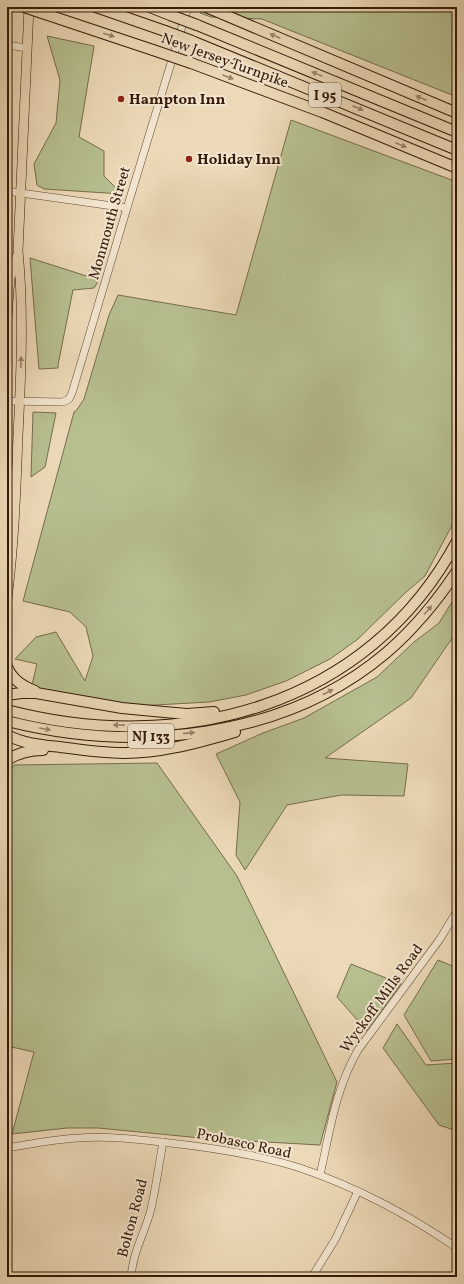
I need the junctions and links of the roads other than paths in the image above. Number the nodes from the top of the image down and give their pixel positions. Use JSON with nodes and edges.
{"nodes":[{"id":1,"x":24,"y":7,"type":"edge"},
{"id":2,"x":29,"y":7,"type":"edge"},
{"id":3,"x":96,"y":7,"type":"edge"},
{"id":4,"x":150,"y":7,"type":"edge"},
{"id":5,"x":188,"y":7,"type":"edge"},
{"id":6,"x":207,"y":7,"type":"edge"},
{"id":7,"x":7,"y":45,"type":"edge"},
{"id":8,"x":27,"y":48,"type":"junction"},
{"id":9,"x":457,"y":113,"type":"edge"},
{"id":10,"x":457,"y":132,"type":"edge"},
{"id":11,"x":457,"y":150,"type":"edge"},
{"id":12,"x":457,"y":168,"type":"edge"},
{"id":13,"x":7,"y":191,"type":"edge"},
{"id":14,"x":21,"y":194,"type":"junction"},
{"id":15,"x":127,"y":208,"type":"junction"},
{"id":16,"x":18,"y":251,"type":"junction"},
{"id":17,"x":7,"y":317,"type":"edge"},
{"id":18,"x":7,"y":401,"type":"edge"},
{"id":19,"x":20,"y":401,"type":"junction"},
{"id":20,"x":457,"y":541,"type":"edge"},
{"id":21,"x":457,"y":571,"type":"edge"},
{"id":22,"x":7,"y":599,"type":"edge"},
{"id":23,"x":7,"y":666,"type":"edge"},
{"id":24,"x":42,"y":694,"type":"junction"},
{"id":25,"x":7,"y":695,"type":"edge"},
{"id":26,"x":281,"y":699,"type":"junction"},
{"id":27,"x":292,"y":708,"type":"junction"},
{"id":28,"x":9,"y":710,"type":"edge"},
{"id":29,"x":7,"y":721,"type":"edge"},
{"id":30,"x":7,"y":735,"type":"edge"},
{"id":31,"x":90,"y":751,"type":"junction"},
{"id":32,"x":7,"y":760,"type":"edge"},
{"id":33,"x":457,"y":911,"type":"edge"},
{"id":34,"x":163,"y":1142,"type":"junction"},
{"id":35,"x":7,"y":1148,"type":"edge"},
{"id":36,"x":320,"y":1175,"type":"junction"},
{"id":37,"x":358,"y":1191,"type":"junction"},
{"id":38,"x":457,"y":1248,"type":"edge"},
{"id":39,"x":132,"y":1277,"type":"edge"},
{"id":40,"x":312,"y":1277,"type":"edge"}],
"edges":[{"from":1,"to":12,"type":"highway","name":"New Jersey Turnpike","number":"I 95","one_way":true,"bridge":true},
{"from":2,"to":8,"type":"main road"},
{"from":3,"to":11,"type":"highway","name":"New Jersey Turnpike","number":"I 95","one_way":true,"bridge":true},
{"from":10,"to":4,"type":"highway","name":"New Jersey Turnpike","number":"I 95","one_way":true,"bridge":true},
{"from":5,"to":15,"type":"street","name":"Monmouth Street"},
{"from":9,"to":6,"type":"highway","number":"I 95","one_way":true},
{"from":7,"to":8,"type":"street"},
{"from":8,"to":14,"type":"main road"},
{"from":13,"to":14,"type":"street"},
{"from":14,"to":15,"type":"street"},
{"from":14,"to":16,"type":"main road"},
{"from":15,"to":19,"type":"street","name":"Monmouth Street"},
{"from":16,"to":17,"type":"main road"},
{"from":19,"to":16,"type":"main road","one_way":true},
{"from":18,"to":19,"type":"street","name":"Monmouth Street"},
{"from":19,"to":22,"type":"main road"},
{"from":20,"to":26,"type":"highway","number":"NJ 133"},
{"from":27,"to":21,"type":"highway","number":"NJ 133","one_way":true},
{"from":23,"to":24,"type":"highway"},
{"from":24,"to":25,"type":"highway"},
{"from":24,"to":26,"type":"highway"},
{"from":26,"to":28,"type":"highway","number":"NJ 133","one_way":true},
{"from":29,"to":27,"type":"highway","number":"NJ 133","one_way":true},
{"from":27,"to":31,"type":"highway"},
{"from":30,"to":31,"type":"highway"},
{"from":31,"to":32,"type":"highway"},
{"from":33,"to":36,"type":"street","name":"Wyckoff Mills Road"},
{"from":34,"to":35,"type":"street","name":"Probasco Road"},
{"from":34,"to":36,"type":"street","name":"Probasco Road"},
{"from":34,"to":39,"type":"street","name":"Bolton Road"},
{"from":36,"to":37,"type":"street","name":"Probasco Road"},
{"from":37,"to":38,"type":"street","name":"Probasco Road"},
{"from":37,"to":40,"type":"street"}]}
